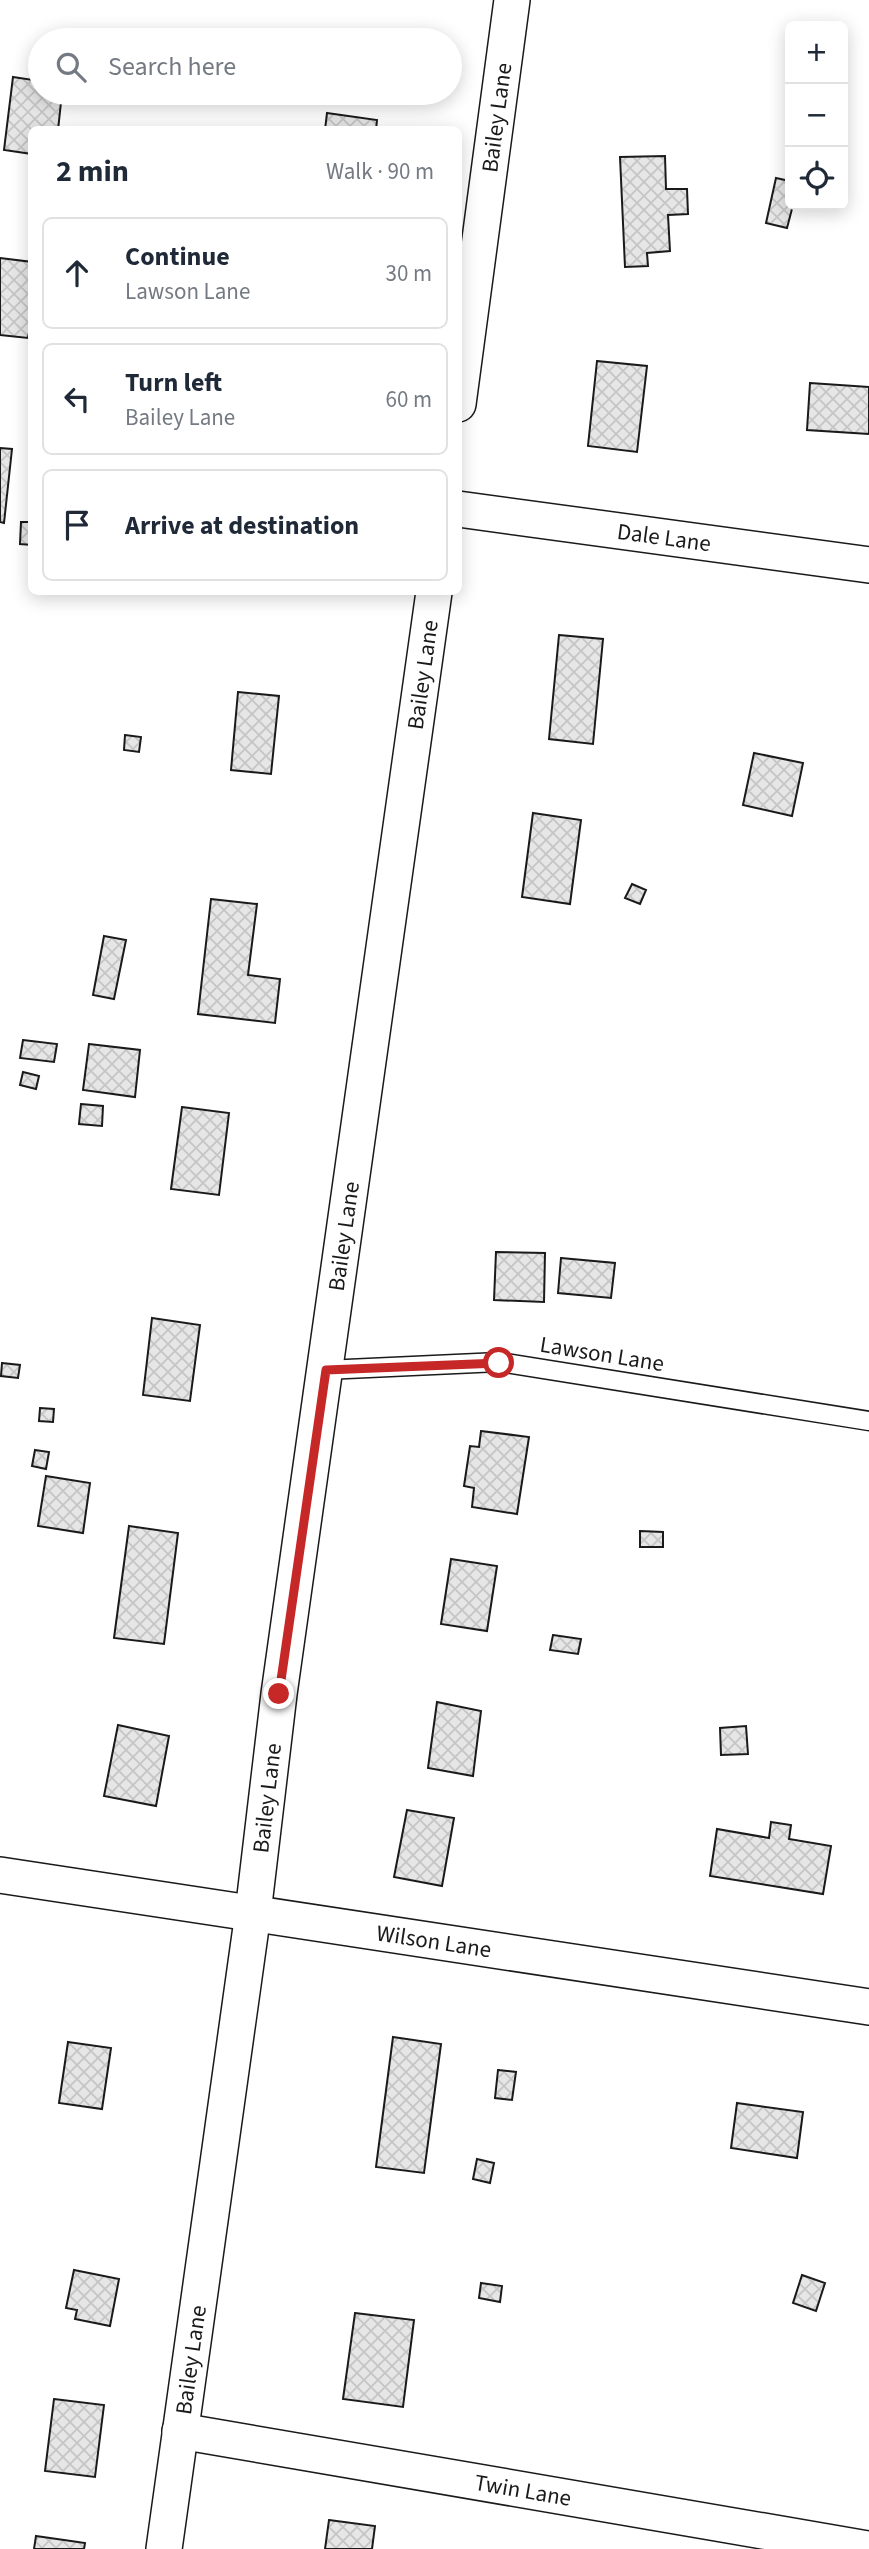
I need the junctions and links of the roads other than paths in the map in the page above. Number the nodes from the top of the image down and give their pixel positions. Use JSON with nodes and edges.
{"nodes":[{"id":1,"x":512,"y":0,"type":"edge"},
{"id":2,"x":462,"y":374,"type":"edge"},
{"id":3,"x":462,"y":510,"type":"edge"},
{"id":4,"x":869,"y":565,"type":"edge"},
{"id":5,"x":434,"y":595,"type":"edge"},
{"id":6,"x":326,"y":1370,"type":"junction"},
{"id":7,"x":869,"y":1421,"type":"edge"},
{"id":8,"x":0,"y":1875,"type":"edge"},
{"id":9,"x":253,"y":1913,"type":"junction"},
{"id":10,"x":869,"y":2007,"type":"edge"},
{"id":11,"x":180,"y":2431,"type":"junction"},
{"id":12,"x":164,"y":2549,"type":"edge"},
{"id":13,"x":868,"y":2549,"type":"edge"}],
"edges":[{"from":1,"to":2,"type":"street","name":"Bailey Lane"},
{"from":3,"to":4,"type":"street","name":"Dale Lane"},
{"from":5,"to":6,"type":"street","name":"Bailey Lane"},
{"from":6,"to":7,"type":"lane","name":"Lawson Lane"},
{"from":6,"to":9,"type":"street","name":"Bailey Lane"},
{"from":8,"to":9,"type":"street","name":"Wilson Lane"},
{"from":9,"to":10,"type":"street","name":"Wilson Lane"},
{"from":9,"to":11,"type":"street","name":"Bailey Lane"},
{"from":11,"to":12,"type":"street","name":"Bailey Lane"},
{"from":11,"to":13,"type":"street","name":"Twin Lane"}]}
